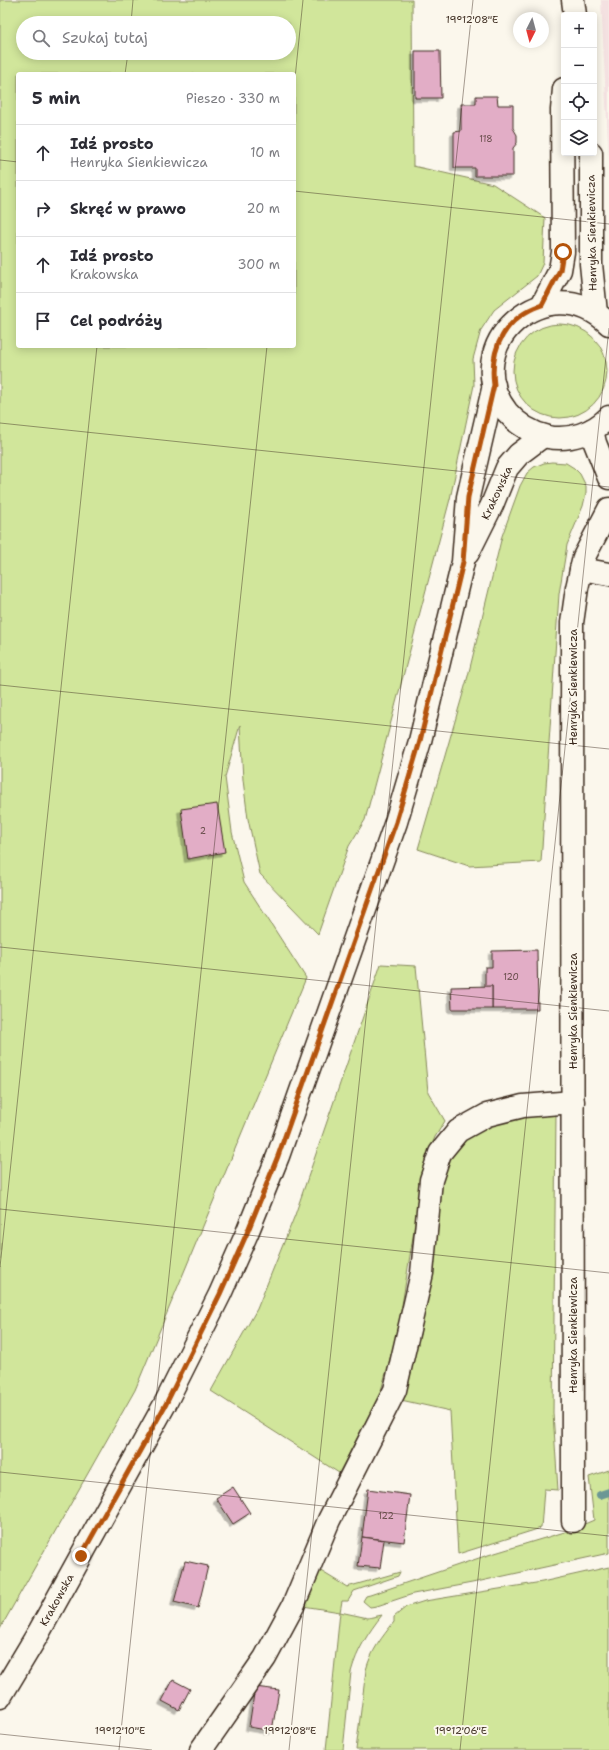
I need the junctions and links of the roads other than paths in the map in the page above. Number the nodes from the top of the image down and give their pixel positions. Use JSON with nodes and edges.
{"nodes":[{"id":1,"x":572,"y":0,"type":"edge"},
{"id":2,"x":570,"y":12,"type":"edge"},
{"id":3,"x":574,"y":12,"type":"edge"},
{"id":4,"x":562,"y":120,"type":"edge"},
{"id":5,"x":591,"y":156,"type":"edge"},
{"id":6,"x":542,"y":305,"type":"junction"},
{"id":7,"x":602,"y":319,"type":"edge"},
{"id":8,"x":494,"y":385,"type":"junction"},
{"id":9,"x":609,"y":417,"type":"edge"},
{"id":10,"x":592,"y":430,"type":"junction"},
{"id":11,"x":543,"y":436,"type":"junction"},
{"id":12,"x":609,"y":478,"type":"edge"},
{"id":13,"x":609,"y":509,"type":"edge"},
{"id":14,"x":463,"y":562,"type":"junction"},
{"id":15,"x":580,"y":569,"type":"junction"},
{"id":16,"x":609,"y":574,"type":"edge"},
{"id":17,"x":572,"y":1102,"type":"junction"},
{"id":18,"x":573,"y":1521,"type":"dead end"},
{"id":19,"x":0,"y":1697,"type":"edge"},
{"id":20,"x":201,"y":1750,"type":"edge"}],
"edges":[{"from":1,"to":2,"type":"main road"},
{"from":1,"to":3,"type":"main road"},
{"from":4,"to":6,"type":"main road"},
{"from":5,"to":7,"type":"main road","name":"Henryka Sienkiewicza"},
{"from":6,"to":7,"type":"main road"},
{"from":6,"to":8,"type":"main road"},
{"from":8,"to":11,"type":"main road"},
{"from":8,"to":14,"type":"main road","name":"Krakowska"},
{"from":9,"to":10,"type":"main road"},
{"from":10,"to":11,"type":"main road"},
{"from":10,"to":12,"type":"main road"},
{"from":11,"to":14,"type":"main road","name":"Krakowska"},
{"from":13,"to":15,"type":"main road","name":"Henryka Sienkiewicza"},
{"from":14,"to":19,"type":"main road","name":"Krakowska"},
{"from":15,"to":16,"type":"main road"},
{"from":15,"to":17,"type":"main road","name":"Henryka Sienkiewicza"},
{"from":17,"to":18,"type":"main road","name":"Henryka Sienkiewicza"},
{"from":17,"to":20,"type":"main road"}]}
